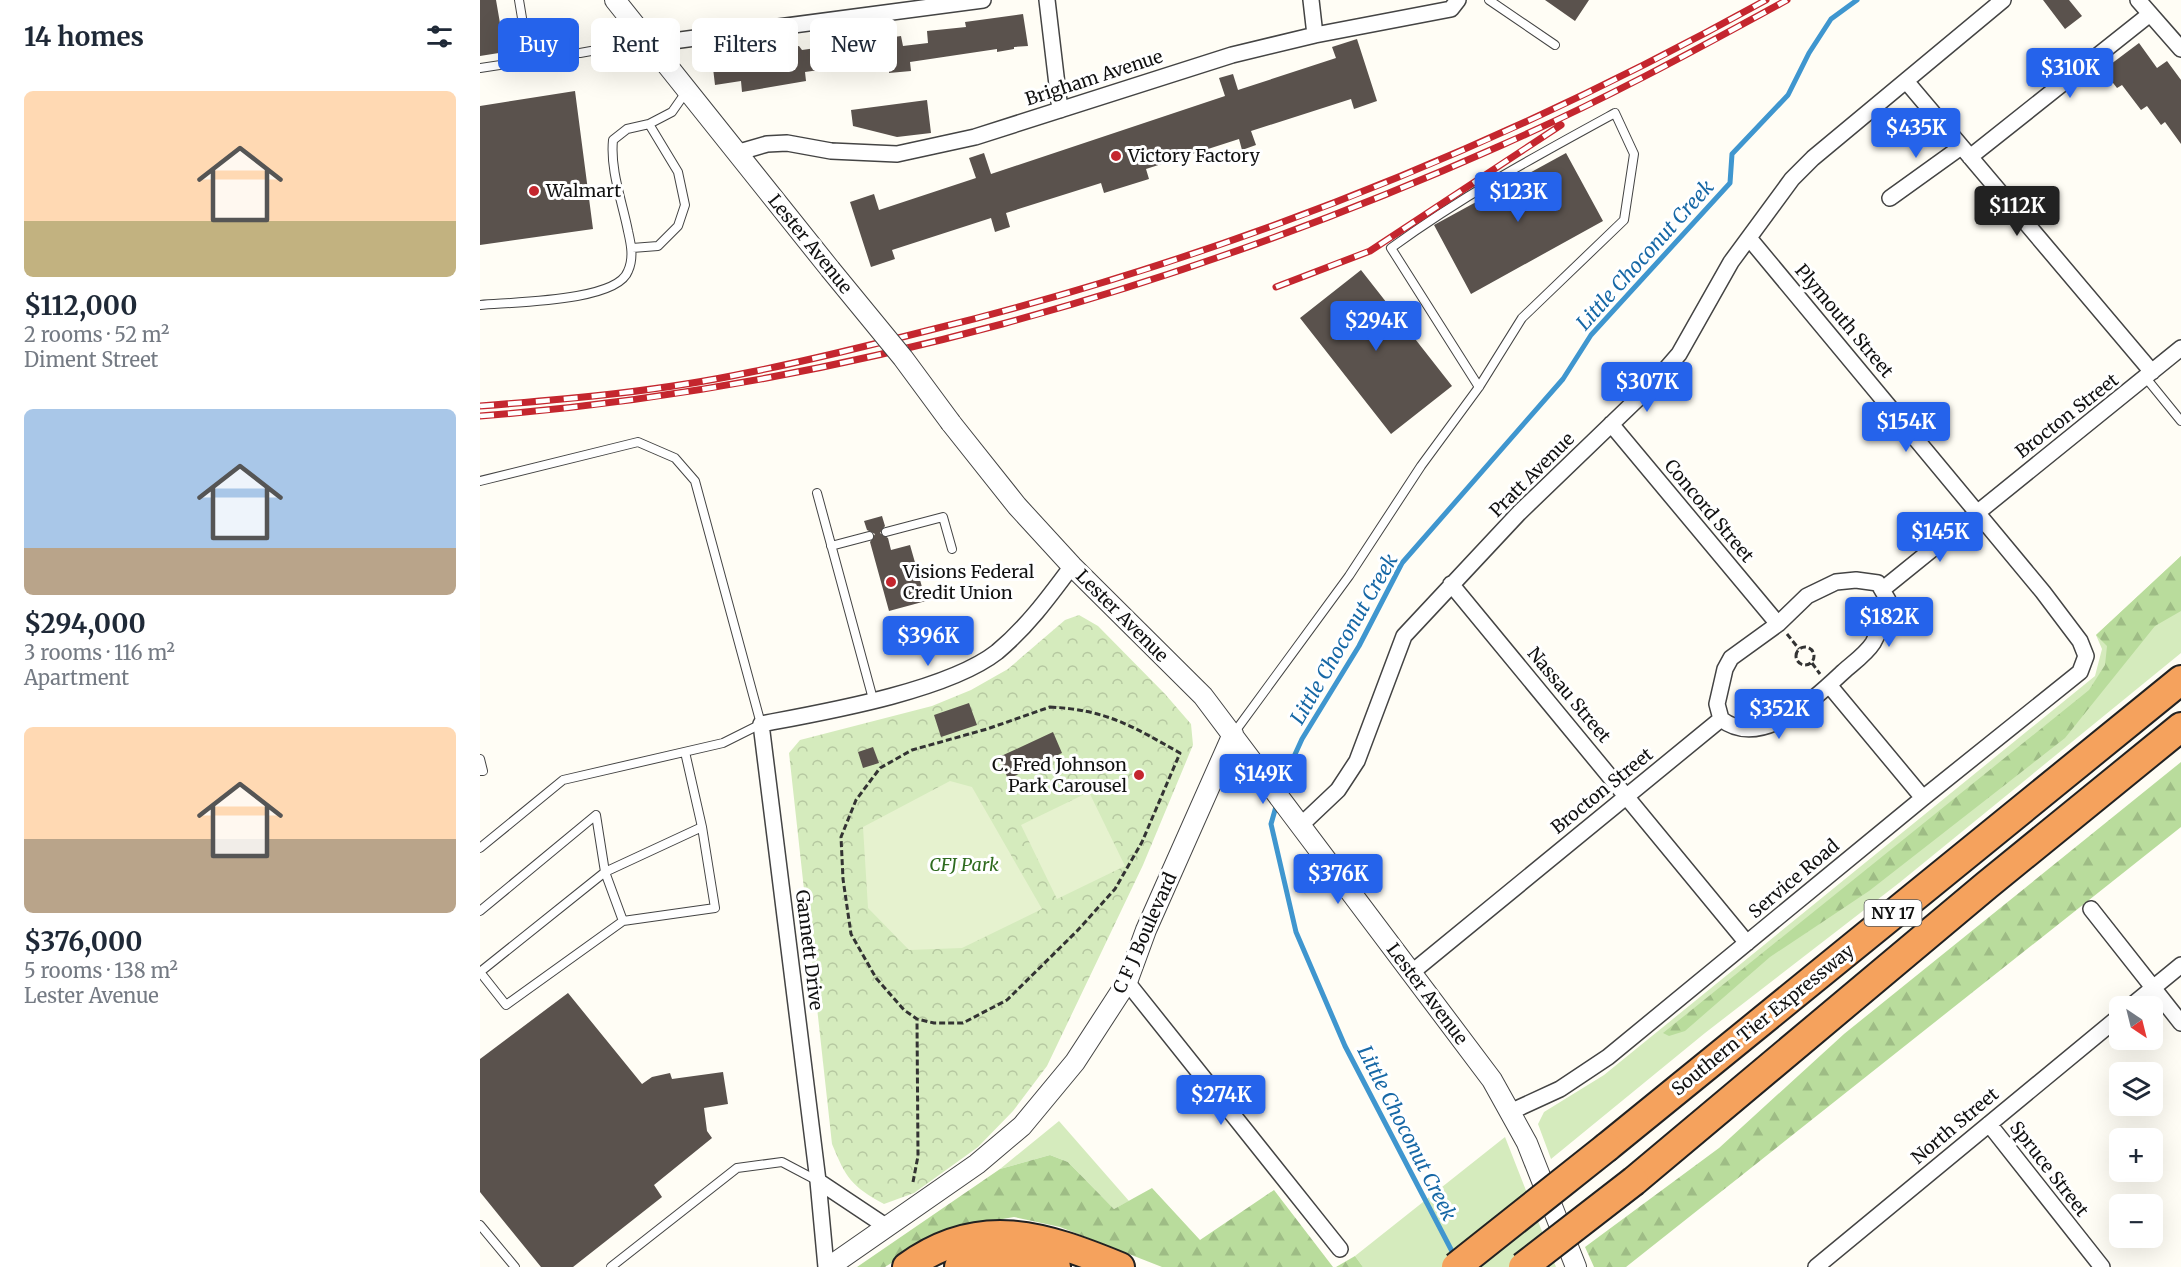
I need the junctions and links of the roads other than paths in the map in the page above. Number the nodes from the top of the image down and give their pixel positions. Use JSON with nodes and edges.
{"nodes":[{"id":1,"x":519,"y":0,"type":"edge"},
{"id":2,"x":615,"y":0,"type":"edge"},
{"id":3,"x":983,"y":0,"type":"edge"},
{"id":4,"x":1047,"y":0,"type":"edge"},
{"id":5,"x":1311,"y":0,"type":"edge"},
{"id":6,"x":1458,"y":0,"type":"edge"},
{"id":7,"x":1489,"y":0,"type":"edge"},
{"id":8,"x":2003,"y":0,"type":"edge"},
{"id":9,"x":2138,"y":0,"type":"edge"},
{"id":10,"x":2150,"y":14,"type":"junction"},
{"id":11,"x":522,"y":18,"type":"edge"},
{"id":12,"x":629,"y":18,"type":"edge"},
{"id":13,"x":680,"y":35,"type":"edge"},
{"id":14,"x":1315,"y":35,"type":"junction"},
{"id":15,"x":1555,"y":45,"type":"dead end"},
{"id":16,"x":2181,"y":49,"type":"edge"},
{"id":17,"x":498,"y":65,"type":"edge"},
{"id":18,"x":480,"y":68,"type":"edge"},
{"id":19,"x":672,"y":72,"type":"edge"},
{"id":20,"x":1906,"y":81,"type":"junction"},
{"id":21,"x":687,"y":91,"type":"junction"},
{"id":22,"x":1059,"y":110,"type":"junction"},
{"id":23,"x":649,"y":124,"type":"junction"},
{"id":24,"x":1966,"y":152,"type":"junction"},
{"id":25,"x":736,"y":153,"type":"junction"},
{"id":26,"x":1890,"y":198,"type":"dead end"},
{"id":27,"x":1749,"y":237,"type":"junction"},
{"id":28,"x":632,"y":248,"type":"junction"},
{"id":29,"x":480,"y":305,"type":"edge"},
{"id":30,"x":2181,"y":348,"type":"edge"},
{"id":31,"x":2149,"y":375,"type":"junction"},
{"id":32,"x":1479,"y":387,"type":"junction"},
{"id":33,"x":2181,"y":421,"type":"edge"},
{"id":34,"x":1611,"y":424,"type":"junction"},
{"id":35,"x":480,"y":482,"type":"edge"},
{"id":36,"x":817,"y":493,"type":"dead end"},
{"id":37,"x":1976,"y":513,"type":"junction"},
{"id":38,"x":886,"y":532,"type":"dead end"},
{"id":39,"x":868,"y":536,"type":"dead end"},
{"id":40,"x":831,"y":546,"type":"junction"},
{"id":41,"x":952,"y":549,"type":"dead end"},
{"id":42,"x":1072,"y":566,"type":"junction"},
{"id":43,"x":1451,"y":584,"type":"junction"},
{"id":44,"x":1883,"y":588,"type":"junction"},
{"id":45,"x":1778,"y":624,"type":"junction"},
{"id":46,"x":2086,"y":656,"type":"joint"},
{"id":47,"x":2181,"y":680,"type":"edge"},
{"id":48,"x":1829,"y":686,"type":"junction"},
{"id":49,"x":873,"y":699,"type":"junction"},
{"id":50,"x":1721,"y":718,"type":"junction"},
{"id":51,"x":761,"y":724,"type":"junction"},
{"id":52,"x":2181,"y":727,"type":"edge"},
{"id":53,"x":1233,"y":734,"type":"junction"},
{"id":54,"x":685,"y":752,"type":"junction"},
{"id":55,"x":480,"y":759,"type":"edge"},
{"id":56,"x":480,"y":771,"type":"edge"},
{"id":57,"x":1627,"y":796,"type":"junction"},
{"id":58,"x":1923,"y":798,"type":"junction"},
{"id":59,"x":1298,"y":820,"type":"junction"},
{"id":60,"x":702,"y":827,"type":"junction"},
{"id":61,"x":480,"y":848,"type":"edge"},
{"id":62,"x":604,"y":872,"type":"junction"},
{"id":63,"x":2091,"y":909,"type":"dead end"},
{"id":64,"x":480,"y":911,"type":"edge"},
{"id":65,"x":623,"y":921,"type":"junction"},
{"id":66,"x":1747,"y":943,"type":"junction"},
{"id":67,"x":2181,"y":965,"type":"edge"},
{"id":68,"x":480,"y":972,"type":"edge"},
{"id":69,"x":1411,"y":973,"type":"junction"},
{"id":70,"x":1127,"y":981,"type":"junction"},
{"id":71,"x":2153,"y":988,"type":"junction"},
{"id":72,"x":2143,"y":996,"type":"edge"},
{"id":73,"x":2181,"y":1023,"type":"edge"},
{"id":74,"x":2109,"y":1025,"type":"edge"},
{"id":75,"x":1510,"y":1112,"type":"junction"},
{"id":76,"x":1989,"y":1124,"type":"junction"},
{"id":77,"x":818,"y":1181,"type":"junction"},
{"id":78,"x":480,"y":1225,"type":"edge"},
{"id":79,"x":887,"y":1227,"type":"junction"},
{"id":80,"x":1340,"y":1249,"type":"dead end"},
{"id":81,"x":1826,"y":1264,"type":"edge"},
{"id":82,"x":515,"y":1267,"type":"edge"},
{"id":83,"x":611,"y":1267,"type":"edge"},
{"id":84,"x":827,"y":1267,"type":"edge"},
{"id":85,"x":907,"y":1267,"type":"edge"},
{"id":86,"x":959,"y":1267,"type":"edge"},
{"id":87,"x":1056,"y":1267,"type":"edge"},
{"id":88,"x":1120,"y":1267,"type":"edge"},
{"id":89,"x":1456,"y":1267,"type":"edge"},
{"id":90,"x":1523,"y":1267,"type":"edge"},
{"id":91,"x":1576,"y":1267,"type":"edge"},
{"id":92,"x":2102,"y":1267,"type":"edge"}],
"edges":[{"from":1,"to":11,"type":"lane"},
{"from":2,"to":12,"type":"street","name":"Lester Avenue"},
{"from":3,"to":13,"type":"street"},
{"from":4,"to":22,"type":"street"},
{"from":5,"to":14,"type":"street"},
{"from":6,"to":14,"type":"street","name":"Brigham Avenue"},
{"from":7,"to":15,"type":"lane"},
{"from":8,"to":20,"type":"street","name":"Pratt Avenue"},
{"from":9,"to":10,"type":"street"},
{"from":10,"to":16,"type":"street"},
{"from":10,"to":24,"type":"street"},
{"from":14,"to":22,"type":"street","name":"Brigham Avenue"},
{"from":17,"to":18,"type":"lane"},
{"from":19,"to":21,"type":"street","name":"Lester Avenue"},
{"from":20,"to":24,"type":"street"},
{"from":20,"to":27,"type":"street","name":"Pratt Avenue"},
{"from":21,"to":23,"type":"lane"},
{"from":21,"to":25,"type":"street","name":"Lester Avenue"},
{"from":22,"to":25,"type":"street","name":"Brigham Avenue"},
{"from":23,"to":28,"type":"lane"},
{"from":23,"to":28,"type":"lane"},
{"from":24,"to":26,"type":"street"},
{"from":24,"to":31,"type":"street"},
{"from":25,"to":42,"type":"street","name":"Lester Avenue","bridge":true},
{"from":27,"to":34,"type":"street","name":"Pratt Avenue"},
{"from":27,"to":37,"type":"street","name":"Plymouth Street"},
{"from":28,"to":29,"type":"lane"},
{"from":30,"to":31,"type":"street","name":"Brocton Street"},
{"from":31,"to":33,"type":"lane"},
{"from":31,"to":37,"type":"street","name":"Brocton Street"},
{"from":32,"to":32,"type":"lane"},
{"from":32,"to":53,"type":"lane"},
{"from":34,"to":43,"type":"street","name":"Pratt Avenue"},
{"from":34,"to":45,"type":"street","name":"Concord Street"},
{"from":35,"to":51,"type":"lane"},
{"from":36,"to":40,"type":"lane"},
{"from":37,"to":44,"type":"street","name":"Brocton Street"},
{"from":37,"to":46,"type":"street","name":"Plymouth Street"},
{"from":38,"to":41,"type":"lane"},
{"from":39,"to":40,"type":"lane"},
{"from":40,"to":49,"type":"lane"},
{"from":42,"to":49,"type":"street"},
{"from":42,"to":53,"type":"street","name":"Lester Avenue"},
{"from":43,"to":57,"type":"street","name":"Nassau Street"},
{"from":43,"to":59,"type":"street","name":"Pratt Avenue"},
{"from":44,"to":45,"type":"street"},
{"from":44,"to":48,"type":"street"},
{"from":45,"to":50,"type":"street"},
{"from":46,"to":58,"type":"street","name":"Service Road"},
{"from":47,"to":89,"type":"highway","name":"Southern Tier Expressway","number":"NY 17","bridge":true},
{"from":48,"to":50,"type":"street"},
{"from":48,"to":58,"type":"street"},
{"from":49,"to":51,"type":"street"},
{"from":50,"to":57,"type":"street","name":"Brocton Street"},
{"from":51,"to":54,"type":"lane"},
{"from":51,"to":77,"type":"street","name":"Gannett Drive"},
{"from":52,"to":90,"type":"highway","number":"NY 17","bridge":true},
{"from":53,"to":59,"type":"street","name":"Lester Avenue"},
{"from":53,"to":70,"type":"street","name":"C F J Boulevard"},
{"from":54,"to":60,"type":"lane"},
{"from":54,"to":61,"type":"lane"},
{"from":55,"to":56,"type":"lane"},
{"from":57,"to":66,"type":"street","name":"Nassau Street"},
{"from":57,"to":69,"type":"street","name":"Brocton Street"},
{"from":58,"to":66,"type":"street","name":"Service Road"},
{"from":59,"to":69,"type":"street","name":"Lester Avenue"},
{"from":60,"to":62,"type":"lane"},
{"from":60,"to":65,"type":"lane"},
{"from":62,"to":64,"type":"lane"},
{"from":62,"to":65,"type":"lane"},
{"from":62,"to":68,"type":"lane"},
{"from":63,"to":71,"type":"street"},
{"from":65,"to":68,"type":"lane"},
{"from":66,"to":75,"type":"street","name":"Service Road"},
{"from":67,"to":71,"type":"street"},
{"from":69,"to":75,"type":"street","name":"Lester Avenue"},
{"from":70,"to":79,"type":"street","name":"C F J Boulevard"},
{"from":70,"to":80,"type":"street"},
{"from":71,"to":72,"type":"street"},
{"from":71,"to":73,"type":"street"},
{"from":74,"to":76,"type":"street","name":"North Street"},
{"from":75,"to":91,"type":"street","name":"Lester Avenue"},
{"from":76,"to":81,"type":"street","name":"North Street"},
{"from":76,"to":92,"type":"street","name":"Spruce Street"},
{"from":77,"to":79,"type":"street"},
{"from":77,"to":83,"type":"lane"},
{"from":77,"to":84,"type":"street","name":"Gannett Drive"},
{"from":78,"to":82,"type":"lane"},
{"from":79,"to":84,"type":"street","name":"C F J Boulevard"},
{"from":85,"to":88,"type":"highway"},
{"from":86,"to":87,"type":"highway"}]}
